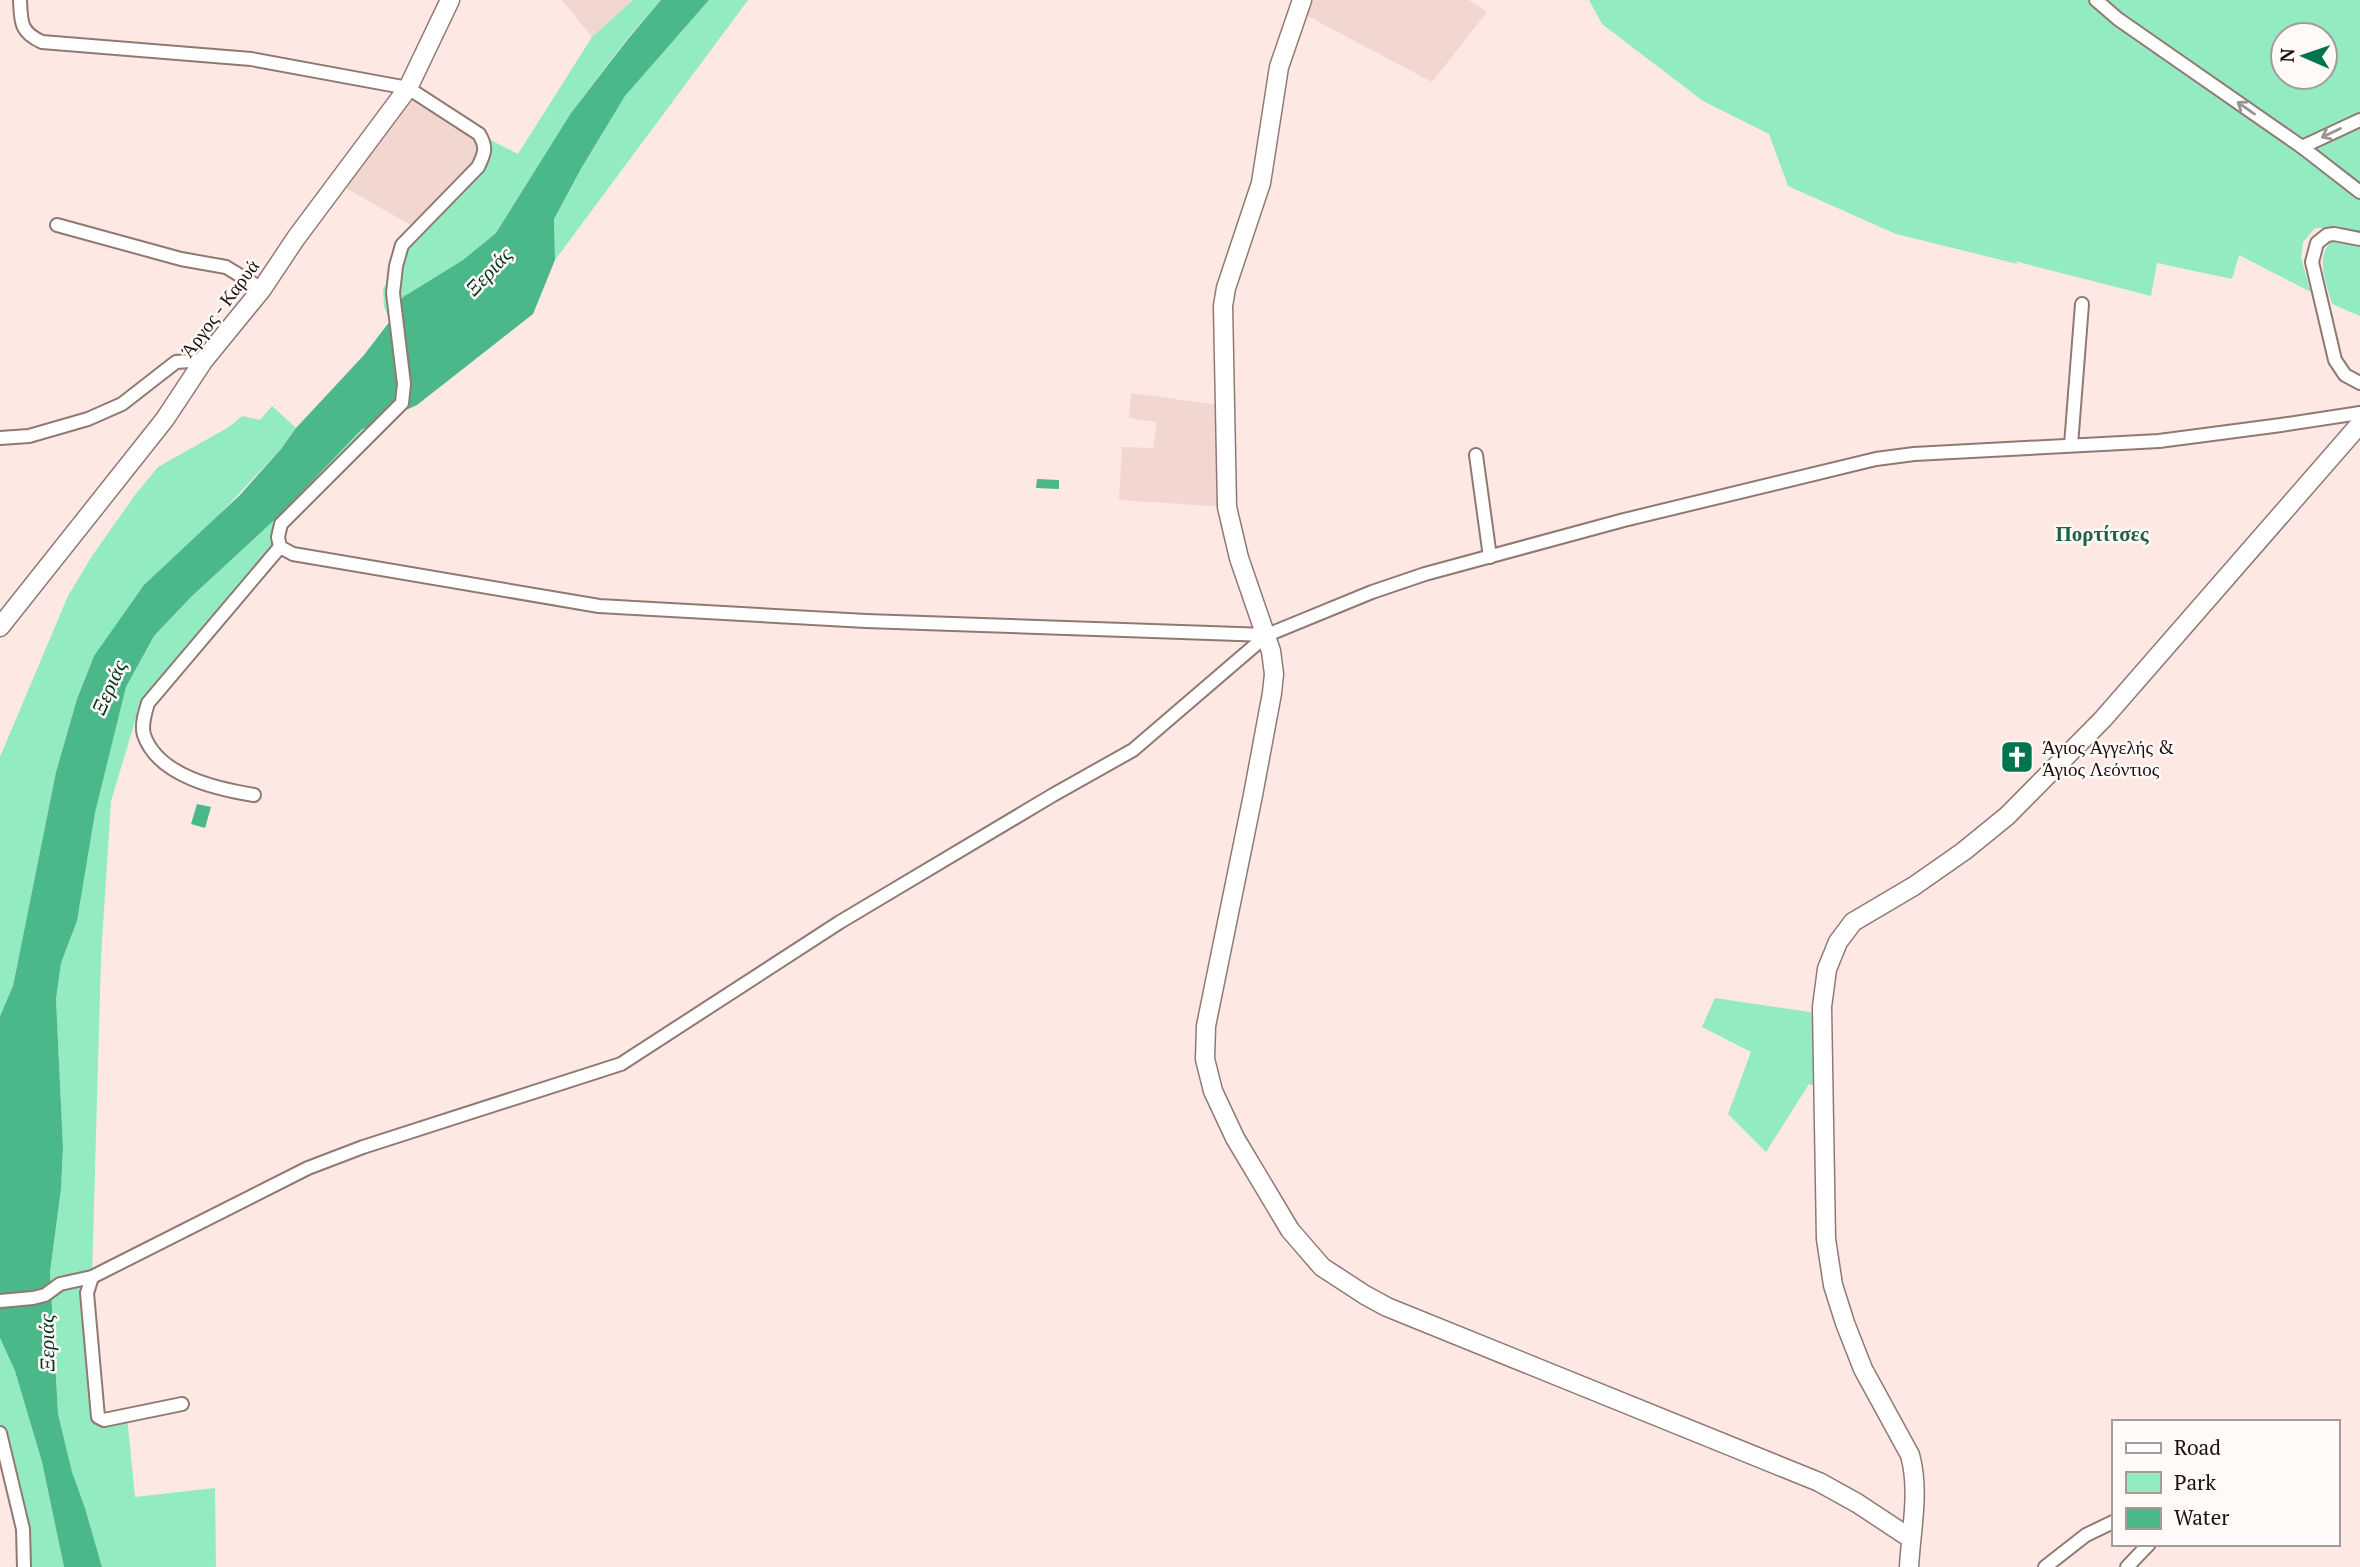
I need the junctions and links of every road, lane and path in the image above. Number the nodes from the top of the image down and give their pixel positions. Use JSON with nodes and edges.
{"nodes":[{"id":1,"x":20,"y":0,"type":"edge"},
{"id":2,"x":450,"y":0,"type":"edge"},
{"id":3,"x":1302,"y":0,"type":"edge"},
{"id":4,"x":2096,"y":0,"type":"edge"},
{"id":5,"x":408,"y":88,"type":"junction"},
{"id":6,"x":2360,"y":120,"type":"edge"},
{"id":7,"x":2302,"y":147,"type":"junction"},
{"id":8,"x":2360,"y":191,"type":"edge"},
{"id":9,"x":57,"y":225,"type":"dead end"},
{"id":10,"x":2360,"y":239,"type":"edge"},
{"id":11,"x":262,"y":289,"type":"junction"},
{"id":12,"x":2082,"y":304,"type":"dead end"},
{"id":13,"x":204,"y":360,"type":"junction"},
{"id":14,"x":2360,"y":383,"type":"edge"},
{"id":15,"x":2360,"y":413,"type":"edge"},
{"id":16,"x":2360,"y":424,"type":"edge"},
{"id":17,"x":0,"y":438,"type":"edge"},
{"id":18,"x":2071,"y":445,"type":"junction"},
{"id":19,"x":1476,"y":455,"type":"dead end"},
{"id":20,"x":280,"y":547,"type":"junction"},
{"id":21,"x":1490,"y":556,"type":"junction"},
{"id":22,"x":0,"y":627,"type":"edge"},
{"id":23,"x":1267,"y":635,"type":"junction"},
{"id":24,"x":254,"y":795,"type":"dead end"},
{"id":25,"x":92,"y":1277,"type":"junction"},
{"id":26,"x":0,"y":1301,"type":"edge"},
{"id":27,"x":182,"y":1404,"type":"dead end"},
{"id":28,"x":0,"y":1433,"type":"edge"},
{"id":29,"x":2112,"y":1522,"type":"edge"},
{"id":30,"x":1910,"y":1538,"type":"junction"},
{"id":31,"x":2147,"y":1546,"type":"edge"},
{"id":32,"x":24,"y":1567,"type":"edge"},
{"id":33,"x":1909,"y":1567,"type":"edge"},
{"id":34,"x":2045,"y":1567,"type":"edge"},
{"id":35,"x":2127,"y":1567,"type":"edge"}],
"edges":[{"from":1,"to":5,"type":"street"},
{"from":2,"to":5,"type":"street","name":"Άργος - Καρυά"},
{"from":3,"to":23,"type":"street"},
{"from":7,"to":4,"type":"street","one_way":true},
{"from":5,"to":11,"type":"street","name":"Άργος - Καρυά"},
{"from":5,"to":20,"type":"street"},
{"from":6,"to":7,"type":"street","one_way":true},
{"from":7,"to":8,"type":"street"},
{"from":9,"to":11,"type":"street"},
{"from":10,"to":14,"type":"street"},
{"from":11,"to":13,"type":"street","name":"Άργος - Καρυά"},
{"from":12,"to":18,"type":"street"},
{"from":13,"to":17,"type":"street"},
{"from":13,"to":22,"type":"street","name":"Άργος - Καρυά"},
{"from":15,"to":18,"type":"street"},
{"from":16,"to":30,"type":"street"},
{"from":18,"to":21,"type":"street"},
{"from":19,"to":21,"type":"street"},
{"from":20,"to":23,"type":"street"},
{"from":20,"to":24,"type":"street"},
{"from":21,"to":23,"type":"street"},
{"from":23,"to":25,"type":"street"},
{"from":23,"to":30,"type":"street"},
{"from":25,"to":26,"type":"street"},
{"from":25,"to":27,"type":"street"},
{"from":28,"to":32,"type":"street"},
{"from":29,"to":34,"type":"street"},
{"from":30,"to":33,"type":"street"},
{"from":31,"to":35,"type":"street"}]}
